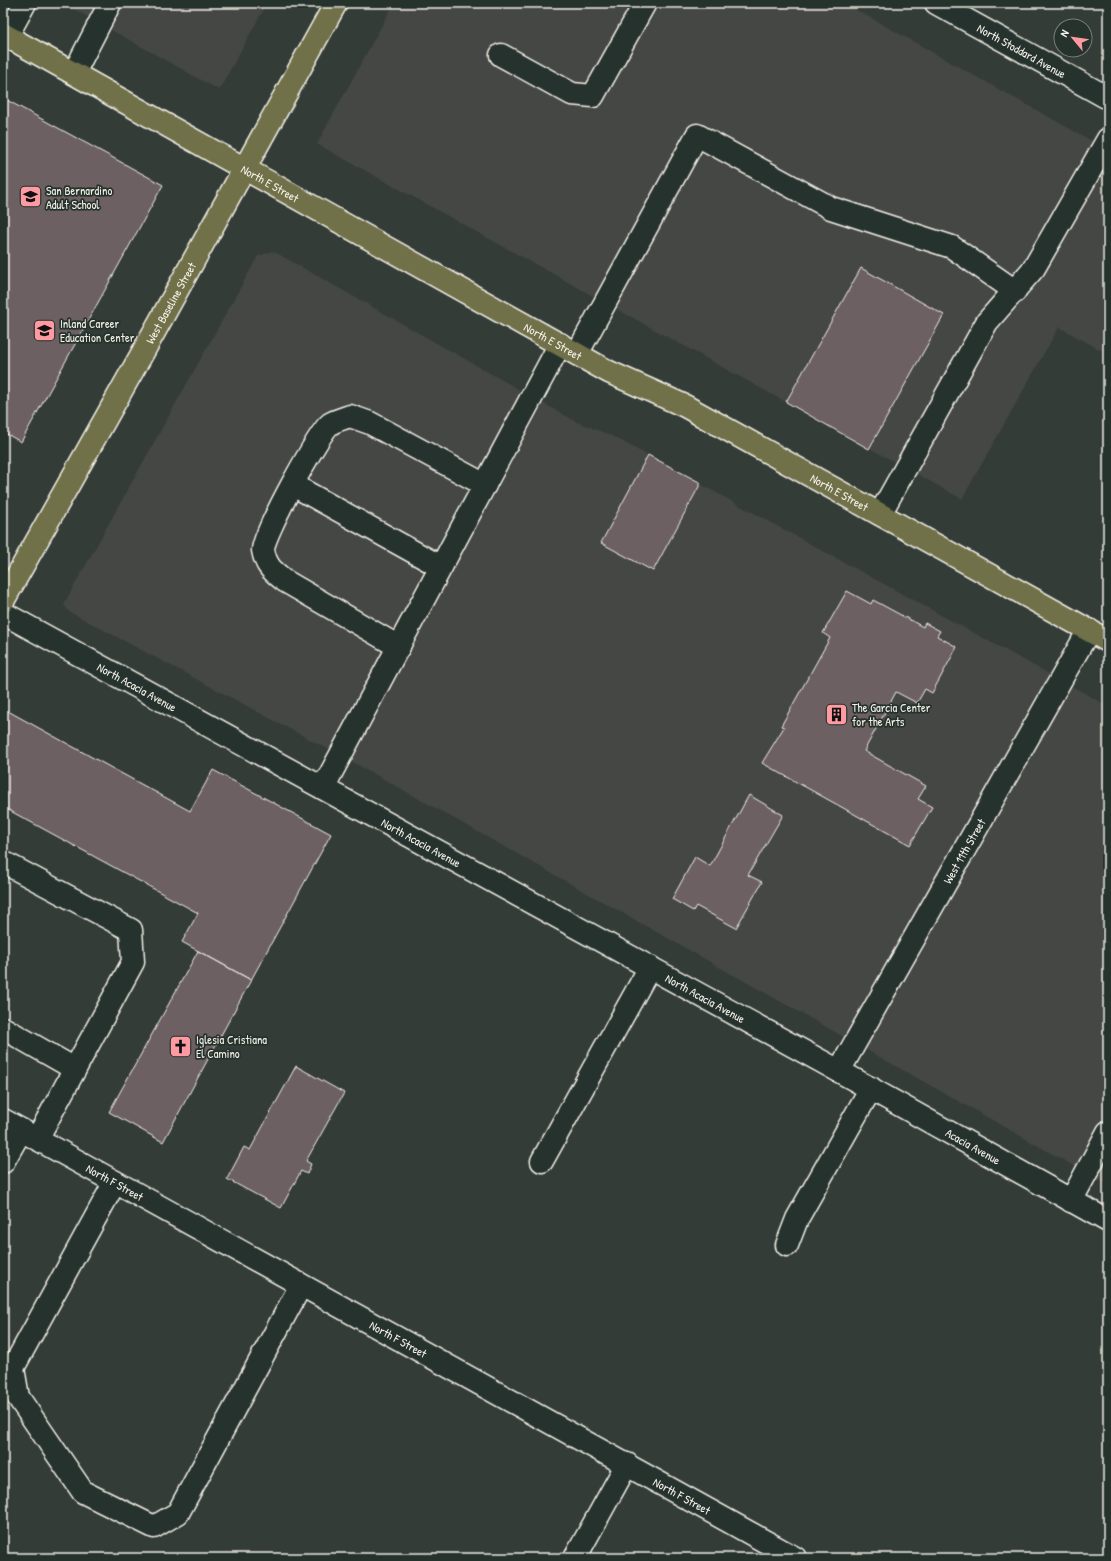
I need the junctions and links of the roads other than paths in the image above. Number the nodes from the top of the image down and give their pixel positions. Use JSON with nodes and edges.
{"nodes":[{"id":1,"x":25,"y":3,"type":"edge"},
{"id":2,"x":110,"y":3,"type":"edge"},
{"id":3,"x":336,"y":3,"type":"edge"},
{"id":4,"x":644,"y":3,"type":"edge"},
{"id":5,"x":936,"y":3,"type":"edge"},
{"id":6,"x":5,"y":35,"type":"edge"},
{"id":7,"x":501,"y":55,"type":"dead end"},
{"id":8,"x":74,"y":73,"type":"junction"},
{"id":9,"x":1108,"y":98,"type":"edge"},
{"id":10,"x":1108,"y":139,"type":"edge"},
{"id":11,"x":245,"y":168,"type":"junction"},
{"id":12,"x":1015,"y":291,"type":"junction"},
{"id":13,"x":569,"y":349,"type":"junction"},
{"id":14,"x":485,"y":485,"type":"junction"},
{"id":15,"x":293,"y":486,"type":"junction"},
{"id":16,"x":880,"y":514,"type":"junction"},
{"id":17,"x":441,"y":567,"type":"junction"},
{"id":18,"x":5,"y":593,"type":"edge"},
{"id":19,"x":3,"y":613,"type":"edge"},
{"id":20,"x":1089,"y":630,"type":"junction"},
{"id":21,"x":1108,"y":641,"type":"edge"},
{"id":22,"x":398,"y":647,"type":"junction"},
{"id":23,"x":323,"y":788,"type":"junction"},
{"id":24,"x":3,"y":862,"type":"edge"},
{"id":25,"x":650,"y":967,"type":"junction"},
{"id":26,"x":3,"y":1028,"type":"edge"},
{"id":27,"x":75,"y":1069,"type":"junction"},
{"id":28,"x":839,"y":1071,"type":"junction"},
{"id":29,"x":871,"y":1088,"type":"junction"},
{"id":30,"x":20,"y":1129,"type":"edge"},
{"id":31,"x":1108,"y":1132,"type":"edge"},
{"id":32,"x":542,"y":1161,"type":"dead end"},
{"id":33,"x":3,"y":1162,"type":"edge"},
{"id":34,"x":115,"y":1182,"type":"junction"},
{"id":35,"x":1071,"y":1201,"type":"junction"},
{"id":36,"x":1108,"y":1221,"type":"edge"},
{"id":37,"x":788,"y":1245,"type":"dead end"},
{"id":38,"x":302,"y":1285,"type":"junction"},
{"id":39,"x":626,"y":1464,"type":"junction"},
{"id":40,"x":575,"y":1558,"type":"edge"},
{"id":41,"x":795,"y":1558,"type":"edge"}],
"edges":[{"from":1,"to":6,"type":"street"},
{"from":2,"to":8,"type":"street"},
{"from":3,"to":11,"type":"main road","name":"West Baseline Street"},
{"from":4,"to":7,"type":"street"},
{"from":5,"to":9,"type":"street","name":"North Stoddard Avenue"},
{"from":6,"to":8,"type":"main road","name":"North E Street"},
{"from":8,"to":11,"type":"main road","name":"North E Street"},
{"from":10,"to":12,"type":"street"},
{"from":11,"to":13,"type":"main road","name":"North E Street"},
{"from":11,"to":18,"type":"main road","name":"West Baseline Street"},
{"from":12,"to":13,"type":"street"},
{"from":12,"to":16,"type":"street"},
{"from":13,"to":14,"type":"street"},
{"from":13,"to":16,"type":"main road","name":"North E Street"},
{"from":14,"to":15,"type":"street"},
{"from":14,"to":17,"type":"street"},
{"from":15,"to":17,"type":"street"},
{"from":15,"to":22,"type":"street"},
{"from":16,"to":20,"type":"main road","name":"North E Street"},
{"from":17,"to":22,"type":"street"},
{"from":19,"to":23,"type":"street","name":"North Acacia Avenue"},
{"from":20,"to":21,"type":"main road","name":"North E Street"},
{"from":20,"to":28,"type":"street","name":"West 11th Street"},
{"from":22,"to":23,"type":"street"},
{"from":23,"to":25,"type":"street","name":"North Acacia Avenue"},
{"from":24,"to":27,"type":"street"},
{"from":25,"to":28,"type":"street","name":"North Acacia Avenue"},
{"from":25,"to":32,"type":"street"},
{"from":26,"to":27,"type":"street"},
{"from":27,"to":30,"type":"street"},
{"from":28,"to":29,"type":"street","name":"Acacia Avenue"},
{"from":29,"to":35,"type":"street","name":"Acacia Avenue"},
{"from":29,"to":37,"type":"street"},
{"from":30,"to":33,"type":"street"},
{"from":30,"to":34,"type":"street","name":"North F Street"},
{"from":31,"to":35,"type":"street"},
{"from":34,"to":38,"type":"street","name":"North F Street"},
{"from":34,"to":38,"type":"street"},
{"from":35,"to":36,"type":"street","name":"Acacia Avenue"},
{"from":38,"to":39,"type":"street","name":"North F Street"},
{"from":39,"to":40,"type":"street"},
{"from":39,"to":41,"type":"street","name":"North F Street"}]}
